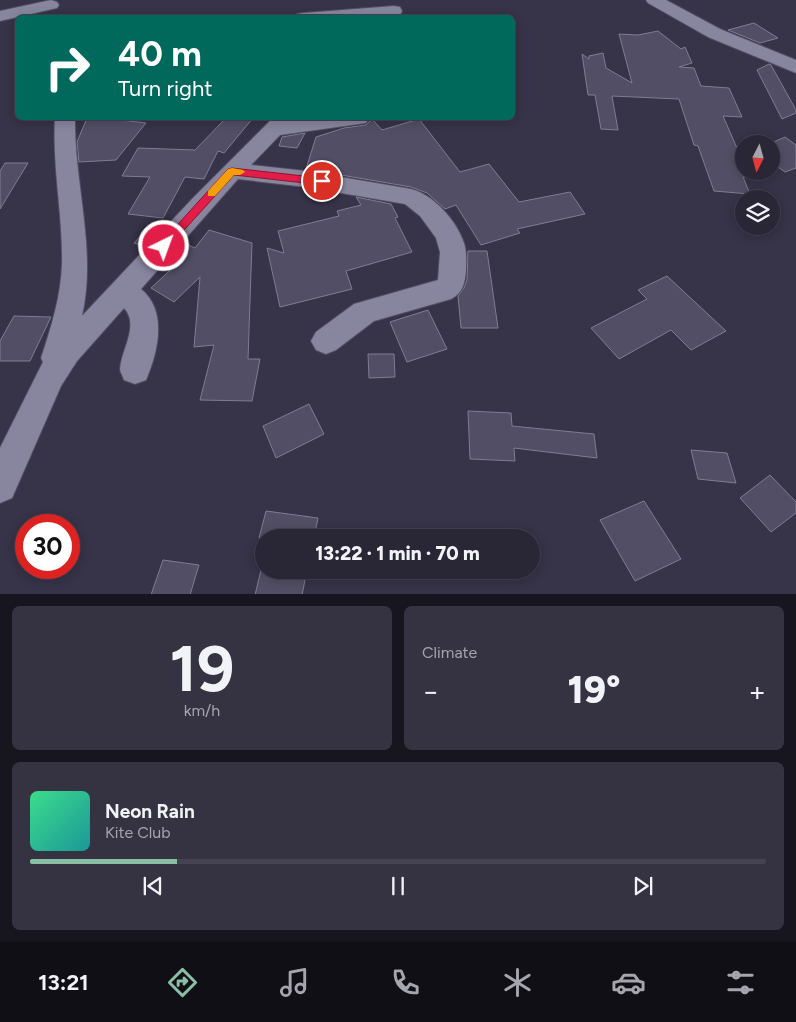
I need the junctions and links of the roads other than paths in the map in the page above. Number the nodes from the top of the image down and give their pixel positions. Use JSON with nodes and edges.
{"nodes":[{"id":1,"x":654,"y":0,"type":"edge"},
{"id":2,"x":410,"y":2,"type":"dead end"},
{"id":3,"x":53,"y":8,"type":"edge"},
{"id":4,"x":390,"y":14,"type":"edge"},
{"id":5,"x":368,"y":15,"type":"edge"},
{"id":6,"x":0,"y":16,"type":"edge"},
{"id":7,"x":796,"y":66,"type":"edge"},
{"id":8,"x":65,"y":120,"type":"edge"},
{"id":9,"x":328,"y":120,"type":"edge"},
{"id":10,"x":279,"y":123,"type":"edge"},
{"id":11,"x":232,"y":171,"type":"junction"},
{"id":12,"x":123,"y":291,"type":"junction"},
{"id":13,"x":326,"y":341,"type":"dead end"},
{"id":14,"x":135,"y":370,"type":"dead end"},
{"id":15,"x":50,"y":377,"type":"junction"},
{"id":16,"x":0,"y":486,"type":"edge"}],
"edges":[{"from":1,"to":7,"type":"street"},
{"from":2,"to":4,"type":"street"},
{"from":3,"to":6,"type":"street"},
{"from":4,"to":5,"type":"street"},
{"from":8,"to":15,"type":"street"},
{"from":9,"to":10,"type":"street"},
{"from":10,"to":11,"type":"street"},
{"from":11,"to":12,"type":"street"},
{"from":11,"to":13,"type":"street"},
{"from":12,"to":14,"type":"street"},
{"from":12,"to":15,"type":"street"},
{"from":15,"to":16,"type":"street"}]}
